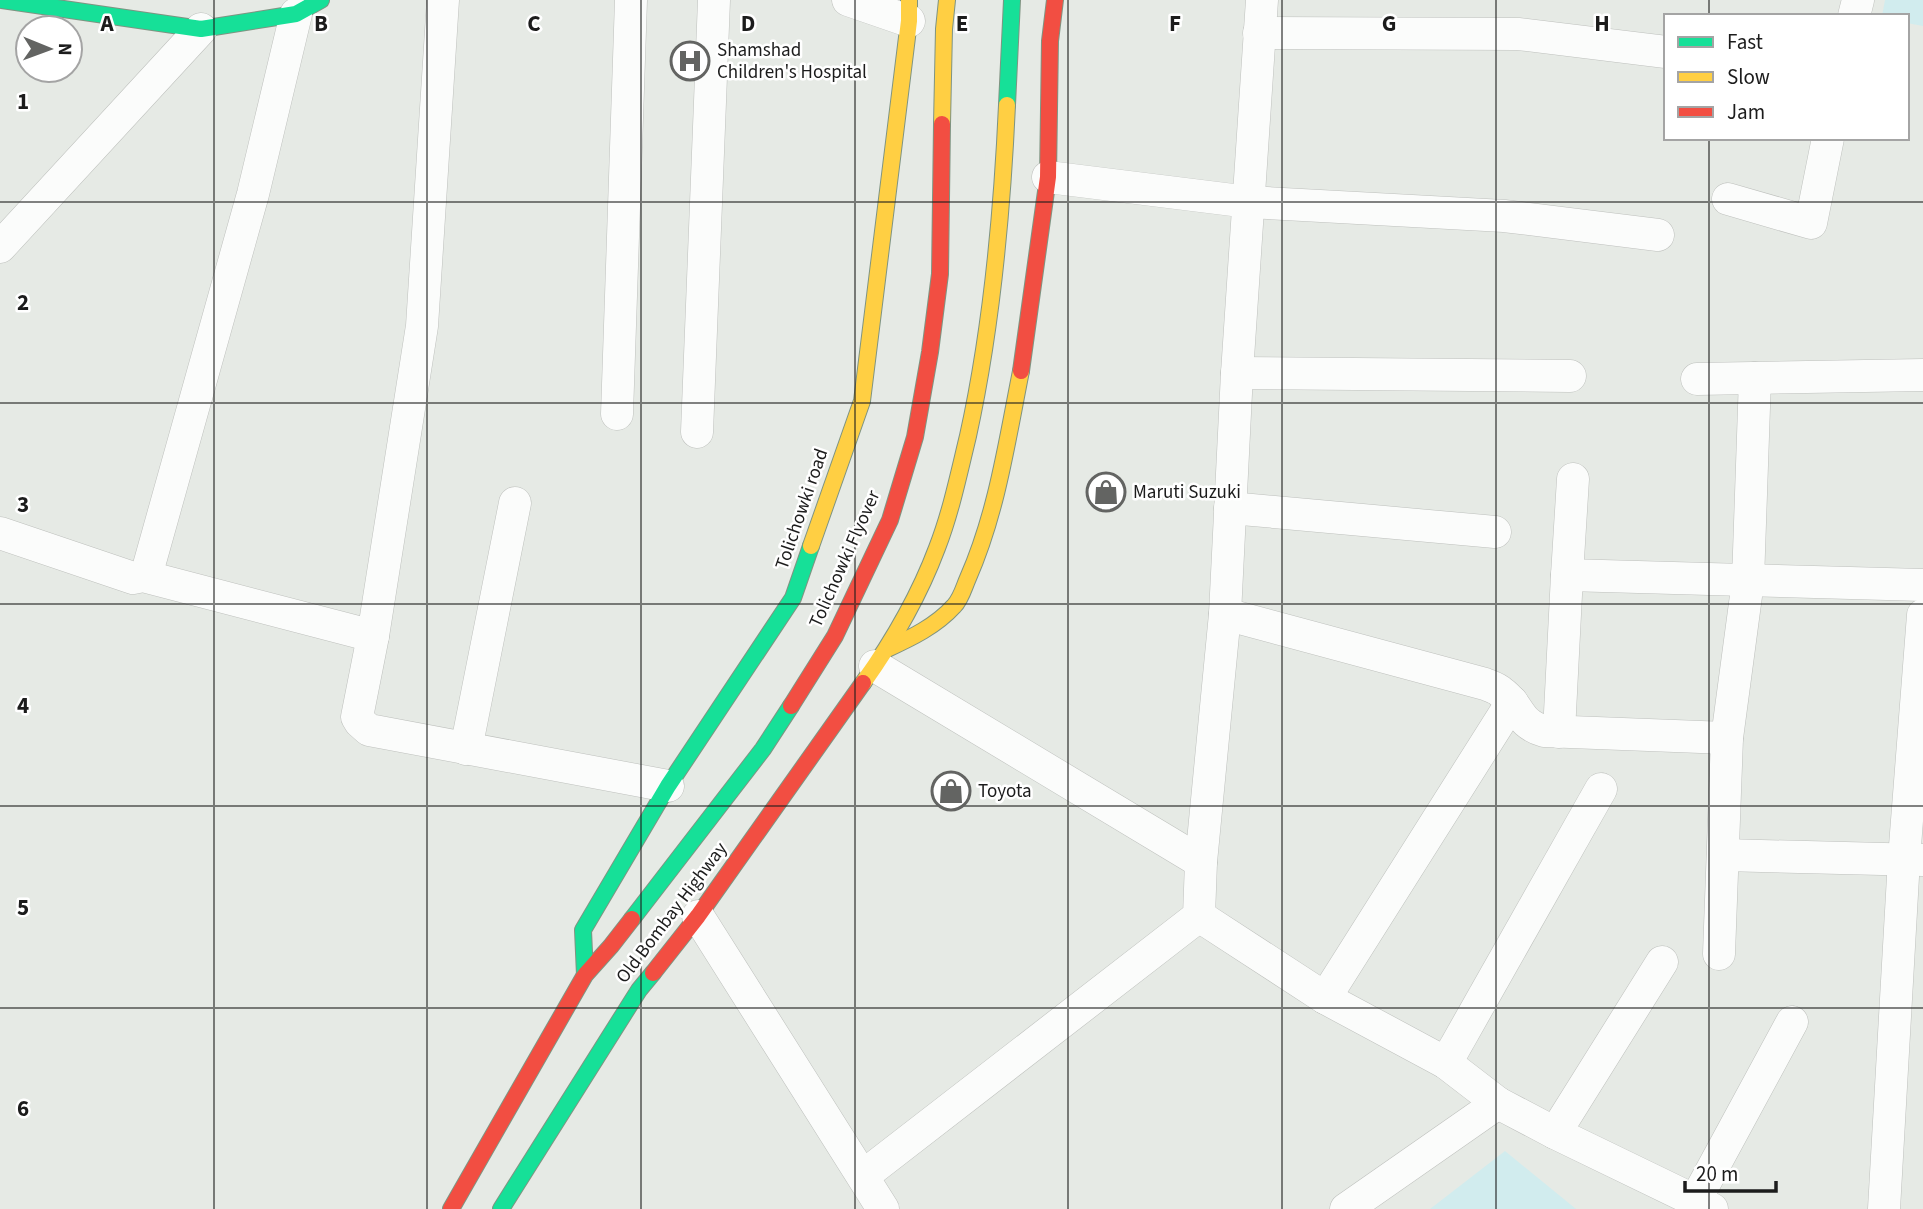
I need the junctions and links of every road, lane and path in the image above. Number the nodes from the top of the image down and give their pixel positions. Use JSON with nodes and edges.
{"nodes":[{"id":1,"x":443,"y":0,"type":"edge"},
{"id":2,"x":631,"y":0,"type":"edge"},
{"id":3,"x":714,"y":0,"type":"edge"},
{"id":4,"x":848,"y":0,"type":"edge"},
{"id":5,"x":947,"y":0,"type":"edge"},
{"id":6,"x":1012,"y":0,"type":"edge"},
{"id":7,"x":1055,"y":0,"type":"edge"},
{"id":8,"x":1262,"y":0,"type":"edge"},
{"id":9,"x":19,"y":1,"type":"edge"},
{"id":10,"x":308,"y":7,"type":"edge"},
{"id":11,"x":909,"y":10,"type":"edge"},
{"id":12,"x":201,"y":29,"type":"junction"},
{"id":13,"x":1259,"y":33,"type":"junction"},
{"id":14,"x":1664,"y":51,"type":"edge"},
{"id":15,"x":1828,"y":140,"type":"edge"},
{"id":16,"x":1048,"y":177,"type":"junction"},
{"id":17,"x":1728,"y":199,"type":"dead end"},
{"id":18,"x":1249,"y":202,"type":"junction"},
{"id":19,"x":1658,"y":235,"type":"dead end"},
{"id":20,"x":0,"y":247,"type":"edge"},
{"id":21,"x":1237,"y":373,"type":"junction"},
{"id":22,"x":1923,"y":375,"type":"edge"},
{"id":23,"x":1570,"y":376,"type":"dead end"},
{"id":24,"x":1755,"y":378,"type":"junction"},
{"id":25,"x":1698,"y":379,"type":"dead end"},
{"id":26,"x":617,"y":414,"type":"dead end"},
{"id":27,"x":697,"y":432,"type":"dead end"},
{"id":28,"x":1573,"y":479,"type":"dead end"},
{"id":29,"x":515,"y":503,"type":"dead end"},
{"id":30,"x":1230,"y":508,"type":"junction"},
{"id":31,"x":1495,"y":532,"type":"dead end"},
{"id":32,"x":0,"y":533,"type":"edge"},
{"id":33,"x":1567,"y":575,"type":"junction"},
{"id":34,"x":144,"y":576,"type":"junction"},
{"id":35,"x":1748,"y":581,"type":"junction"},
{"id":36,"x":1923,"y":585,"type":"edge"},
{"id":37,"x":1225,"y":614,"type":"junction"},
{"id":38,"x":1923,"y":615,"type":"edge"},
{"id":39,"x":373,"y":636,"type":"junction"},
{"id":40,"x":881,"y":657,"type":"junction"},
{"id":41,"x":1512,"y":702,"type":"junction"},
{"id":42,"x":1559,"y":732,"type":"junction"},
{"id":43,"x":1727,"y":738,"type":"junction"},
{"id":44,"x":466,"y":748,"type":"junction"},
{"id":45,"x":668,"y":786,"type":"junction"},
{"id":46,"x":1601,"y":789,"type":"dead end"},
{"id":47,"x":1723,"y":855,"type":"junction"},
{"id":48,"x":1914,"y":859,"type":"edge"},
{"id":49,"x":1201,"y":862,"type":"junction"},
{"id":50,"x":698,"y":916,"type":"junction"},
{"id":51,"x":1199,"y":916,"type":"junction"},
{"id":52,"x":1719,"y":954,"type":"dead end"},
{"id":53,"x":1662,"y":961,"type":"dead end"},
{"id":54,"x":585,"y":975,"type":"junction"},
{"id":55,"x":1325,"y":998,"type":"junction"},
{"id":56,"x":1792,"y":1021,"type":"dead end"},
{"id":57,"x":1909,"y":1023,"type":"edge"},
{"id":58,"x":1446,"y":1063,"type":"junction"},
{"id":59,"x":1498,"y":1103,"type":"junction"},
{"id":60,"x":1555,"y":1133,"type":"junction"},
{"id":61,"x":863,"y":1176,"type":"junction"},
{"id":62,"x":1703,"y":1205,"type":"edge"},
{"id":63,"x":451,"y":1209,"type":"edge"},
{"id":64,"x":501,"y":1209,"type":"edge"},
{"id":65,"x":883,"y":1209,"type":"edge"},
{"id":66,"x":1346,"y":1209,"type":"edge"},
{"id":67,"x":1884,"y":1209,"type":"edge"}],
"edges":[{"from":1,"to":39,"type":"street"},
{"from":2,"to":26,"type":"street"},
{"from":3,"to":27,"type":"street"},
{"from":4,"to":11,"type":"street"},
{"from":5,"to":54,"type":"main road","name":"Tolichowki Flyover"},
{"from":6,"to":40,"type":"main road"},
{"from":7,"to":16,"type":"main road"},
{"from":8,"to":13,"type":"street"},
{"from":9,"to":12,"type":"main road"},
{"from":10,"to":12,"type":"main road"},
{"from":10,"to":34,"type":"street"},
{"from":11,"to":45,"type":"main road","name":"Tolichowki road"},
{"from":12,"to":20,"type":"street"},
{"from":13,"to":14,"type":"street"},
{"from":13,"to":18,"type":"street"},
{"from":15,"to":17,"type":"street"},
{"from":16,"to":18,"type":"street"},
{"from":16,"to":40,"type":"main road"},
{"from":18,"to":19,"type":"street"},
{"from":18,"to":21,"type":"street"},
{"from":21,"to":23,"type":"street"},
{"from":21,"to":30,"type":"street"},
{"from":22,"to":24,"type":"street"},
{"from":24,"to":25,"type":"street"},
{"from":24,"to":35,"type":"street"},
{"from":28,"to":33,"type":"street"},
{"from":29,"to":44,"type":"street"},
{"from":30,"to":31,"type":"street"},
{"from":30,"to":37,"type":"street"},
{"from":32,"to":34,"type":"street"},
{"from":33,"to":35,"type":"street"},
{"from":33,"to":42,"type":"street"},
{"from":34,"to":39,"type":"street"},
{"from":35,"to":36,"type":"street"},
{"from":35,"to":43,"type":"street"},
{"from":37,"to":41,"type":"street"},
{"from":37,"to":49,"type":"street"},
{"from":38,"to":48,"type":"street"},
{"from":39,"to":44,"type":"street"},
{"from":40,"to":49,"type":"street"},
{"from":40,"to":50,"type":"main road","name":"Old Bombay Highway"},
{"from":41,"to":42,"type":"street"},
{"from":41,"to":55,"type":"street"},
{"from":42,"to":43,"type":"street"},
{"from":43,"to":47,"type":"street"},
{"from":44,"to":45,"type":"street"},
{"from":45,"to":54,"type":"main road","name":"Tolichowki road"},
{"from":46,"to":58,"type":"street"},
{"from":47,"to":48,"type":"street"},
{"from":47,"to":52,"type":"street"},
{"from":48,"to":57,"type":"street"},
{"from":49,"to":51,"type":"street"},
{"from":50,"to":61,"type":"street"},
{"from":50,"to":64,"type":"main road","name":"Old Bombay Highway"},
{"from":51,"to":55,"type":"street"},
{"from":51,"to":61,"type":"street"},
{"from":53,"to":60,"type":"street"},
{"from":54,"to":63,"type":"main road","name":"Old Bombay Highway"},
{"from":55,"to":58,"type":"street"},
{"from":56,"to":62,"type":"street"},
{"from":57,"to":67,"type":"street"},
{"from":58,"to":59,"type":"street"},
{"from":59,"to":60,"type":"street"},
{"from":59,"to":66,"type":"street"},
{"from":60,"to":62,"type":"street"},
{"from":61,"to":65,"type":"street"}]}
